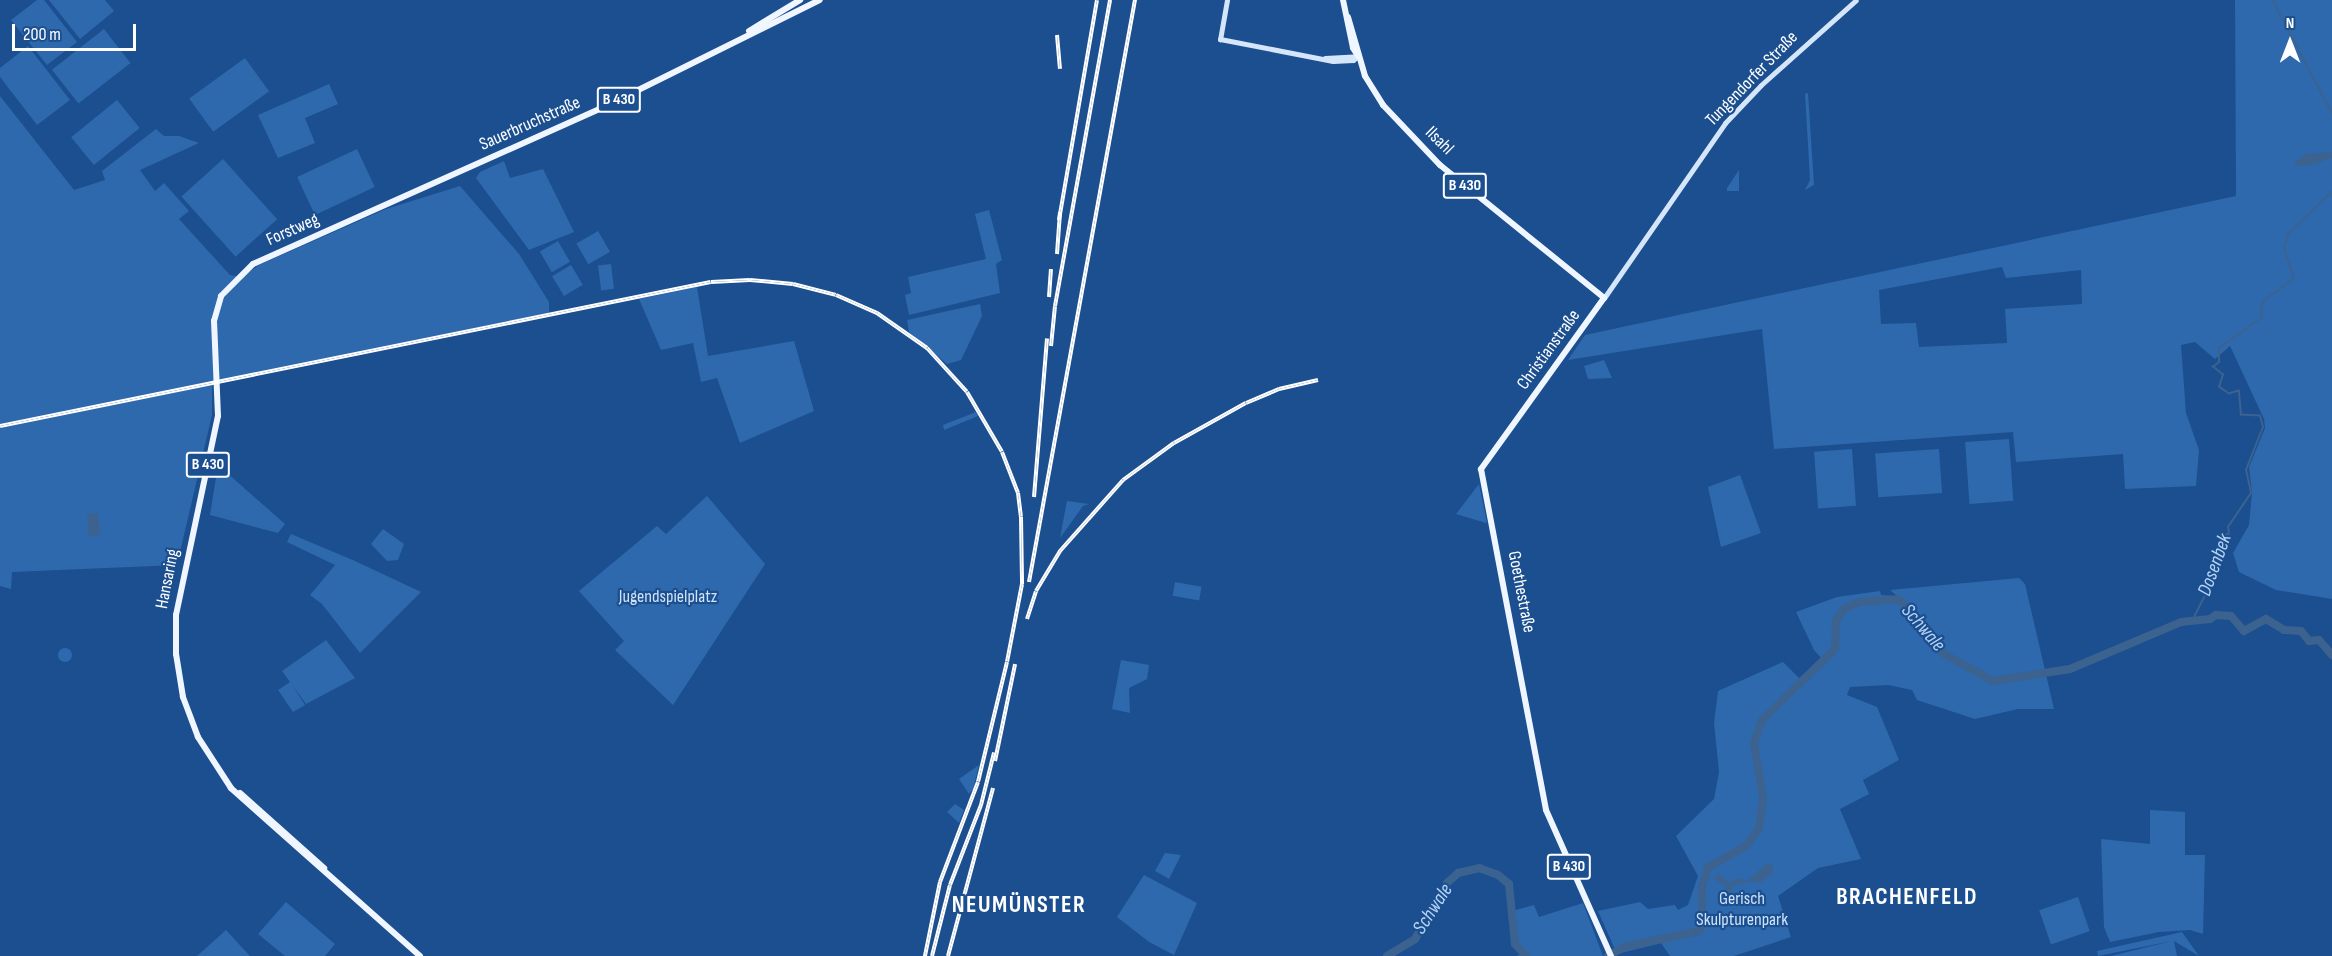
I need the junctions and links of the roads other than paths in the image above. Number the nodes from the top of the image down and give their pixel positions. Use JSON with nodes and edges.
{"nodes":[{"id":1,"x":820,"y":0,"type":"edge"},
{"id":2,"x":1227,"y":0,"type":"edge"},
{"id":3,"x":1343,"y":0,"type":"edge"},
{"id":4,"x":1856,"y":0,"type":"edge"},
{"id":5,"x":799,"y":2,"type":"edge"},
{"id":6,"x":1348,"y":17,"type":"junction"},
{"id":7,"x":740,"y":39,"type":"junction"},
{"id":8,"x":1351,"y":40,"type":"junction"},
{"id":9,"x":1344,"y":55,"type":"junction"},
{"id":10,"x":1358,"y":56,"type":"junction"},
{"id":11,"x":1325,"y":57,"type":"junction"},
{"id":12,"x":462,"y":171,"type":"joint"},
{"id":13,"x":1639,"y":247,"type":"joint"},
{"id":14,"x":1604,"y":298,"type":"junction"},
{"id":15,"x":218,"y":377,"type":"joint"},
{"id":16,"x":1481,"y":469,"type":"joint"},
{"id":17,"x":420,"y":956,"type":"edge"},
{"id":18,"x":1611,"y":956,"type":"edge"}],
"edges":[{"from":1,"to":5,"type":"main road","number":"B 430"},
{"from":2,"to":11,"type":"main road"},
{"from":3,"to":6,"type":"main road","number":"B 430"},
{"from":4,"to":13,"type":"main road","name":"Tungendorfer Straße"},
{"from":5,"to":7,"type":"main road","name":"Sauerbruchstraße","number":"B 430"},
{"from":5,"to":7,"type":"main road","name":"Sauerbruchstraße","number":"B 430"},
{"from":6,"to":8,"type":"main road","number":"B 430"},
{"from":6,"to":10,"type":"main road","number":"B 430"},
{"from":7,"to":12,"type":"main road","name":"Sauerbruchstraße","number":"B 430"},
{"from":8,"to":9,"type":"main road"},
{"from":8,"to":10,"type":"main road","number":"B 430"},
{"from":9,"to":10,"type":"main road"},
{"from":9,"to":11,"type":"main road"},
{"from":10,"to":11,"type":"main road"},
{"from":10,"to":14,"type":"main road","name":"Ilsahl","number":"B 430"},
{"from":12,"to":15,"type":"main road","name":"Forstweg","number":"B 430"},
{"from":13,"to":14,"type":"main road","name":"Christianstraße"},
{"from":14,"to":16,"type":"main road","name":"Christianstraße","number":"B 430"},
{"from":15,"to":17,"type":"main road","name":"Hansaring","number":"B 430"},
{"from":16,"to":18,"type":"main road","name":"Goethestraße","number":"B 430"}]}
